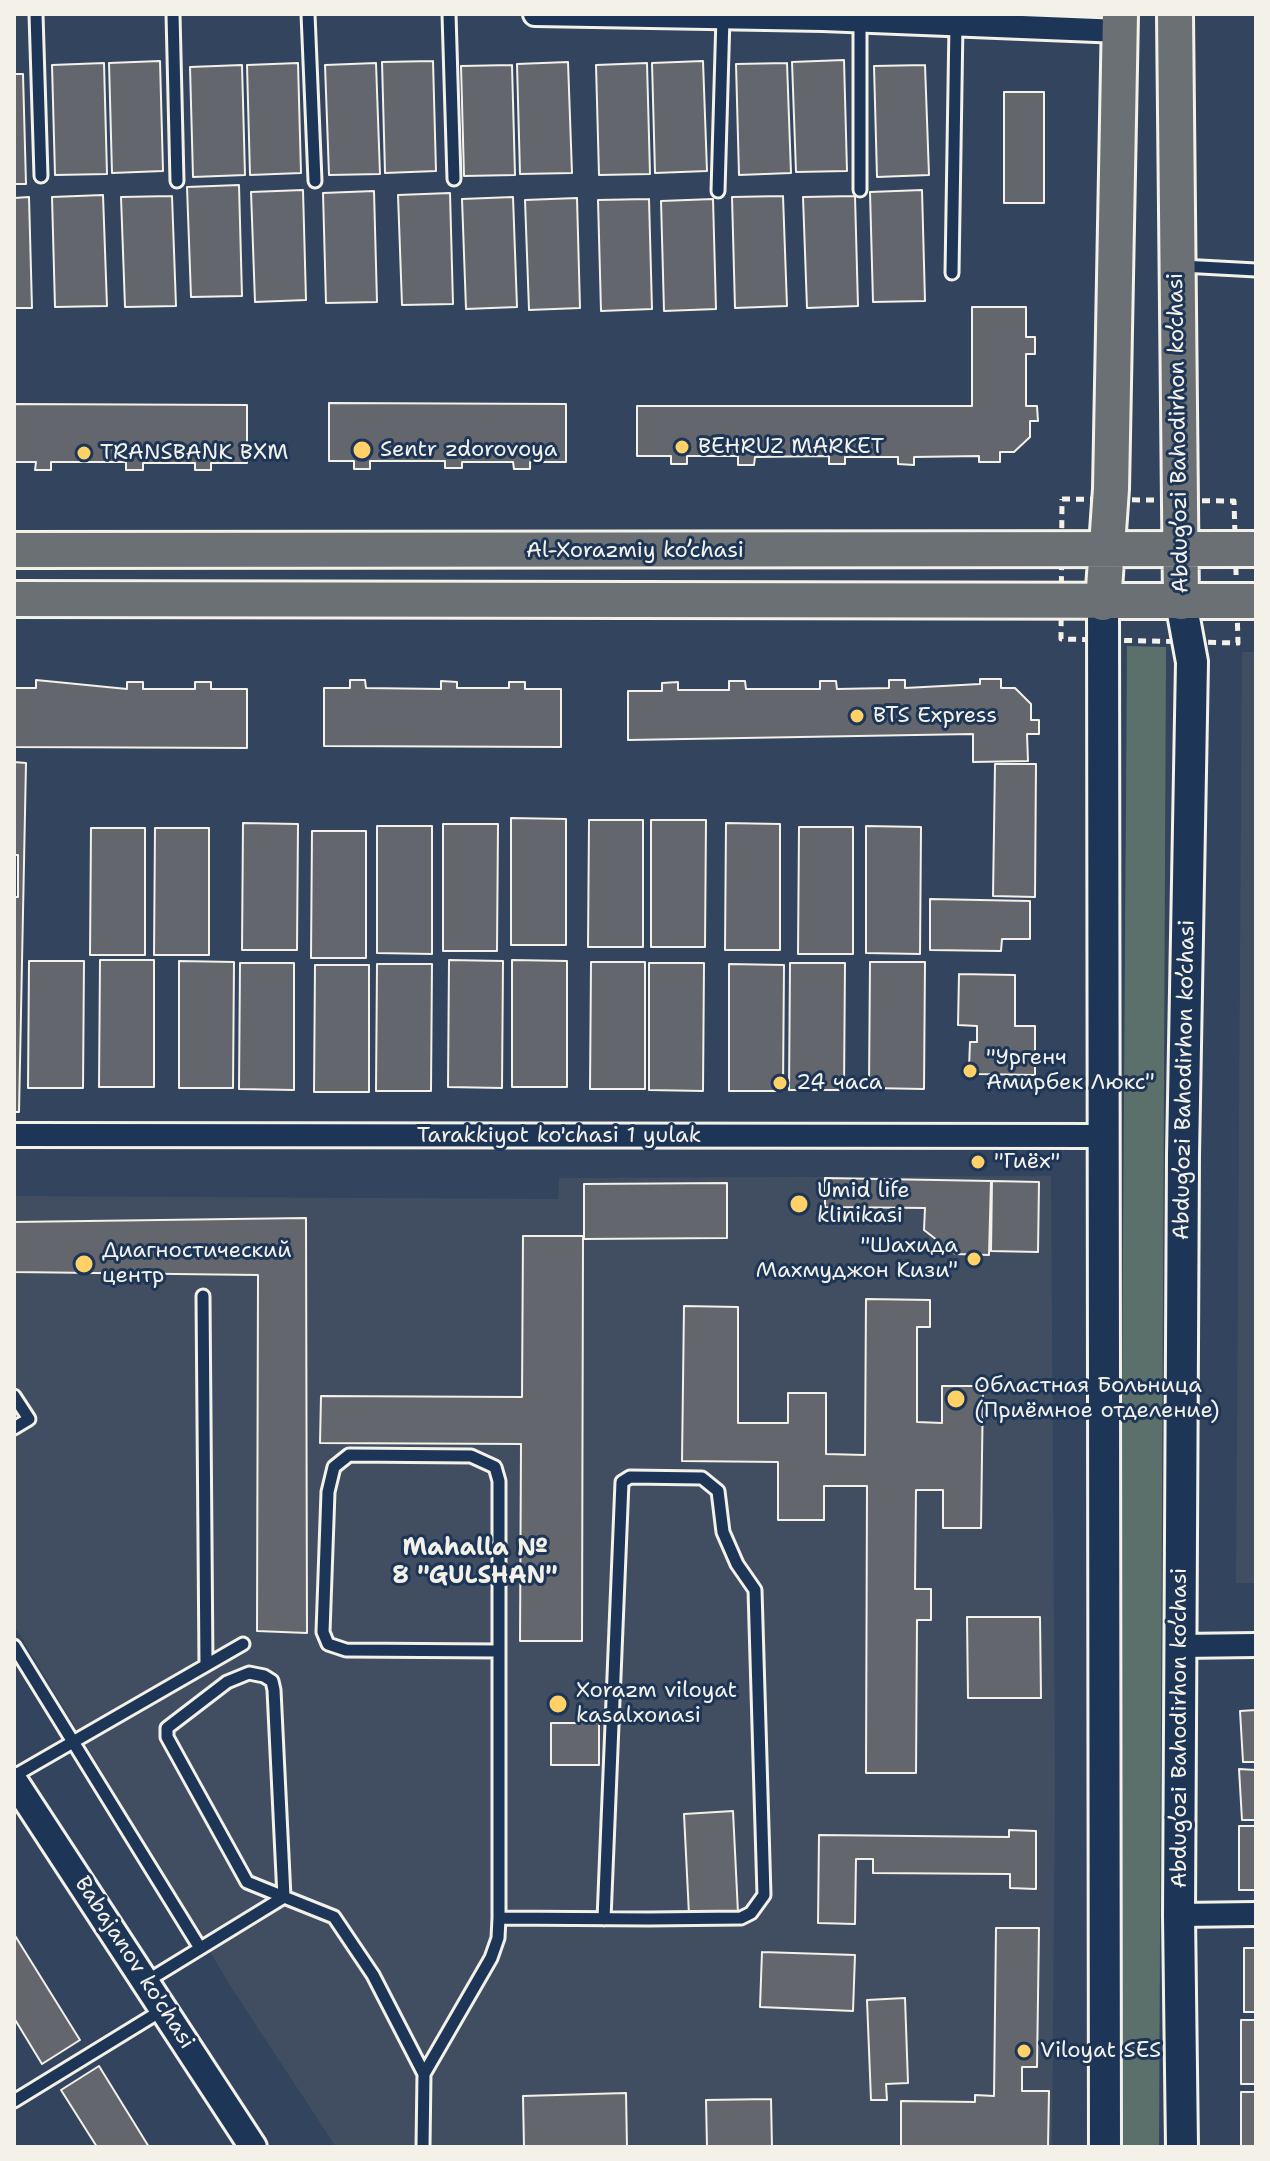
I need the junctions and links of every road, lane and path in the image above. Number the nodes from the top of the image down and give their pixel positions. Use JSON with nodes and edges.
{"nodes":[{"id":1,"x":36,"y":14,"type":"edge"},
{"id":2,"x":173,"y":14,"type":"edge"},
{"id":3,"x":308,"y":14,"type":"edge"},
{"id":4,"x":449,"y":14,"type":"edge"},
{"id":5,"x":535,"y":14,"type":"edge"},
{"id":6,"x":1175,"y":14,"type":"edge"},
{"id":7,"x":723,"y":17,"type":"junction"},
{"id":8,"x":860,"y":20,"type":"junction"},
{"id":9,"x":1120,"y":22,"type":"edge"},
{"id":10,"x":956,"y":24,"type":"junction"},
{"id":11,"x":41,"y":176,"type":"dead end"},
{"id":12,"x":454,"y":179,"type":"dead end"},
{"id":13,"x":177,"y":181,"type":"dead end"},
{"id":14,"x":315,"y":181,"type":"dead end"},
{"id":15,"x":860,"y":190,"type":"dead end"},
{"id":16,"x":718,"y":191,"type":"dead end"},
{"id":17,"x":1178,"y":266,"type":"junction"},
{"id":18,"x":1256,"y":270,"type":"edge"},
{"id":19,"x":952,"y":273,"type":"dead end"},
{"id":20,"x":1062,"y":499,"type":"dead end"},
{"id":21,"x":1178,"y":499,"type":"junction"},
{"id":22,"x":1110,"y":501,"type":"junction"},
{"id":23,"x":1234,"y":501,"type":"dead end"},
{"id":24,"x":1256,"y":549,"type":"edge"},
{"id":25,"x":14,"y":550,"type":"edge"},
{"id":26,"x":1107,"y":551,"type":"junction"},
{"id":27,"x":1178,"y":551,"type":"junction"},
{"id":28,"x":14,"y":599,"type":"edge"},
{"id":29,"x":1256,"y":601,"type":"edge"},
{"id":30,"x":1181,"y":602,"type":"junction"},
{"id":31,"x":1103,"y":603,"type":"junction"},
{"id":32,"x":1061,"y":639,"type":"dead end"},
{"id":33,"x":1104,"y":640,"type":"junction"},
{"id":34,"x":1191,"y":642,"type":"junction"},
{"id":35,"x":1238,"y":643,"type":"dead end"},
{"id":36,"x":14,"y":1135,"type":"edge"},
{"id":37,"x":1105,"y":1136,"type":"junction"},
{"id":38,"x":203,"y":1296,"type":"dead end"},
{"id":39,"x":14,"y":1396,"type":"edge"},
{"id":40,"x":14,"y":1428,"type":"edge"},
{"id":41,"x":243,"y":1644,"type":"dead end"},
{"id":42,"x":1256,"y":1645,"type":"edge"},
{"id":43,"x":14,"y":1646,"type":"edge"},
{"id":44,"x":1180,"y":1646,"type":"junction"},
{"id":45,"x":499,"y":1651,"type":"junction"},
{"id":46,"x":206,"y":1665,"type":"junction"},
{"id":47,"x":74,"y":1740,"type":"junction"},
{"id":48,"x":14,"y":1778,"type":"edge"},
{"id":49,"x":284,"y":1897,"type":"junction"},
{"id":50,"x":1256,"y":1914,"type":"edge"},
{"id":51,"x":1179,"y":1915,"type":"junction"},
{"id":52,"x":499,"y":1918,"type":"junction"},
{"id":53,"x":604,"y":1919,"type":"junction"},
{"id":54,"x":200,"y":1948,"type":"junction"},
{"id":55,"x":147,"y":1981,"type":"junction"},
{"id":56,"x":165,"y":2008,"type":"junction"},
{"id":57,"x":424,"y":2074,"type":"junction"},
{"id":58,"x":14,"y":2101,"type":"edge"},
{"id":59,"x":253,"y":2147,"type":"edge"},
{"id":60,"x":423,"y":2147,"type":"edge"},
{"id":61,"x":1105,"y":2147,"type":"edge"},
{"id":62,"x":1182,"y":2147,"type":"edge"}],
"edges":[{"from":1,"to":11,"type":"lane"},
{"from":2,"to":13,"type":"lane"},
{"from":3,"to":14,"type":"lane"},
{"from":4,"to":12,"type":"lane"},
{"from":5,"to":7,"type":"street"},
{"from":6,"to":17,"type":"main road","name":"Abdug’ozi Bahodirhon ko’chasi"},
{"from":7,"to":8,"type":"street"},
{"from":7,"to":16,"type":"lane"},
{"from":8,"to":10,"type":"street"},
{"from":8,"to":15,"type":"lane"},
{"from":9,"to":10,"type":"street"},
{"from":9,"to":22,"type":"main road"},
{"from":10,"to":19,"type":"lane"},
{"from":17,"to":18,"type":"lane"},
{"from":17,"to":21,"type":"main road","name":"Abdug’ozi Bahodirhon ko’chasi"},
{"from":20,"to":22,"type":"path"},
{"from":21,"to":22,"type":"path"},
{"from":21,"to":23,"type":"path"},
{"from":21,"to":27,"type":"main road","name":"Abdug’ozi Bahodirhon ko’chasi"},
{"from":22,"to":26,"type":"main road"},
{"from":24,"to":27,"type":"main road","name":"Al-Xorazmiy ko’chasi"},
{"from":25,"to":26,"type":"main road","name":"Al-Xorazmiy ko’chasi"},
{"from":26,"to":27,"type":"main road","name":"Al-Xorazmiy ko’chasi"},
{"from":26,"to":31,"type":"main road"},
{"from":27,"to":30,"type":"main road","name":"Abdug’ozi Bahodirhon ko’chasi"},
{"from":28,"to":31,"type":"main road"},
{"from":29,"to":30,"type":"main road"},
{"from":30,"to":31,"type":"main road"},
{"from":30,"to":34,"type":"main road","name":"Abdug’ozi Bahodirhon ko’chasi"},
{"from":31,"to":33,"type":"main road"},
{"from":32,"to":33,"type":"path"},
{"from":33,"to":34,"type":"path"},
{"from":33,"to":37,"type":"main road"},
{"from":34,"to":35,"type":"path"},
{"from":34,"to":44,"type":"main road","name":"Abdug’ozi Bahodirhon ko’chasi"},
{"from":36,"to":37,"type":"street","name":"Tarakkiyot ko'chasi 1 yulak"},
{"from":37,"to":61,"type":"main road"},
{"from":38,"to":46,"type":"lane"},
{"from":39,"to":40,"type":"lane"},
{"from":41,"to":46,"type":"lane"},
{"from":42,"to":44,"type":"street"},
{"from":43,"to":47,"type":"lane"},
{"from":44,"to":51,"type":"main road","name":"Abdug’ozi Bahodirhon ko’chasi"},
{"from":45,"to":45,"type":"lane"},
{"from":45,"to":52,"type":"lane"},
{"from":46,"to":47,"type":"lane"},
{"from":47,"to":48,"type":"lane"},
{"from":47,"to":54,"type":"lane"},
{"from":48,"to":55,"type":"street","name":"Babajanov ko'chasi"},
{"from":49,"to":49,"type":"lane"},
{"from":49,"to":54,"type":"lane"},
{"from":49,"to":57,"type":"lane"},
{"from":50,"to":51,"type":"street"},
{"from":51,"to":62,"type":"main road","name":"Abdug’ozi Bahodirhon ko’chasi"},
{"from":52,"to":53,"type":"lane"},
{"from":52,"to":57,"type":"lane"},
{"from":53,"to":53,"type":"lane"},
{"from":54,"to":55,"type":"lane"},
{"from":55,"to":56,"type":"street","name":"Babajanov ko'chasi"},
{"from":56,"to":58,"type":"lane"},
{"from":56,"to":59,"type":"street","name":"Babajanov ko'chasi"},
{"from":57,"to":60,"type":"lane"}]}
